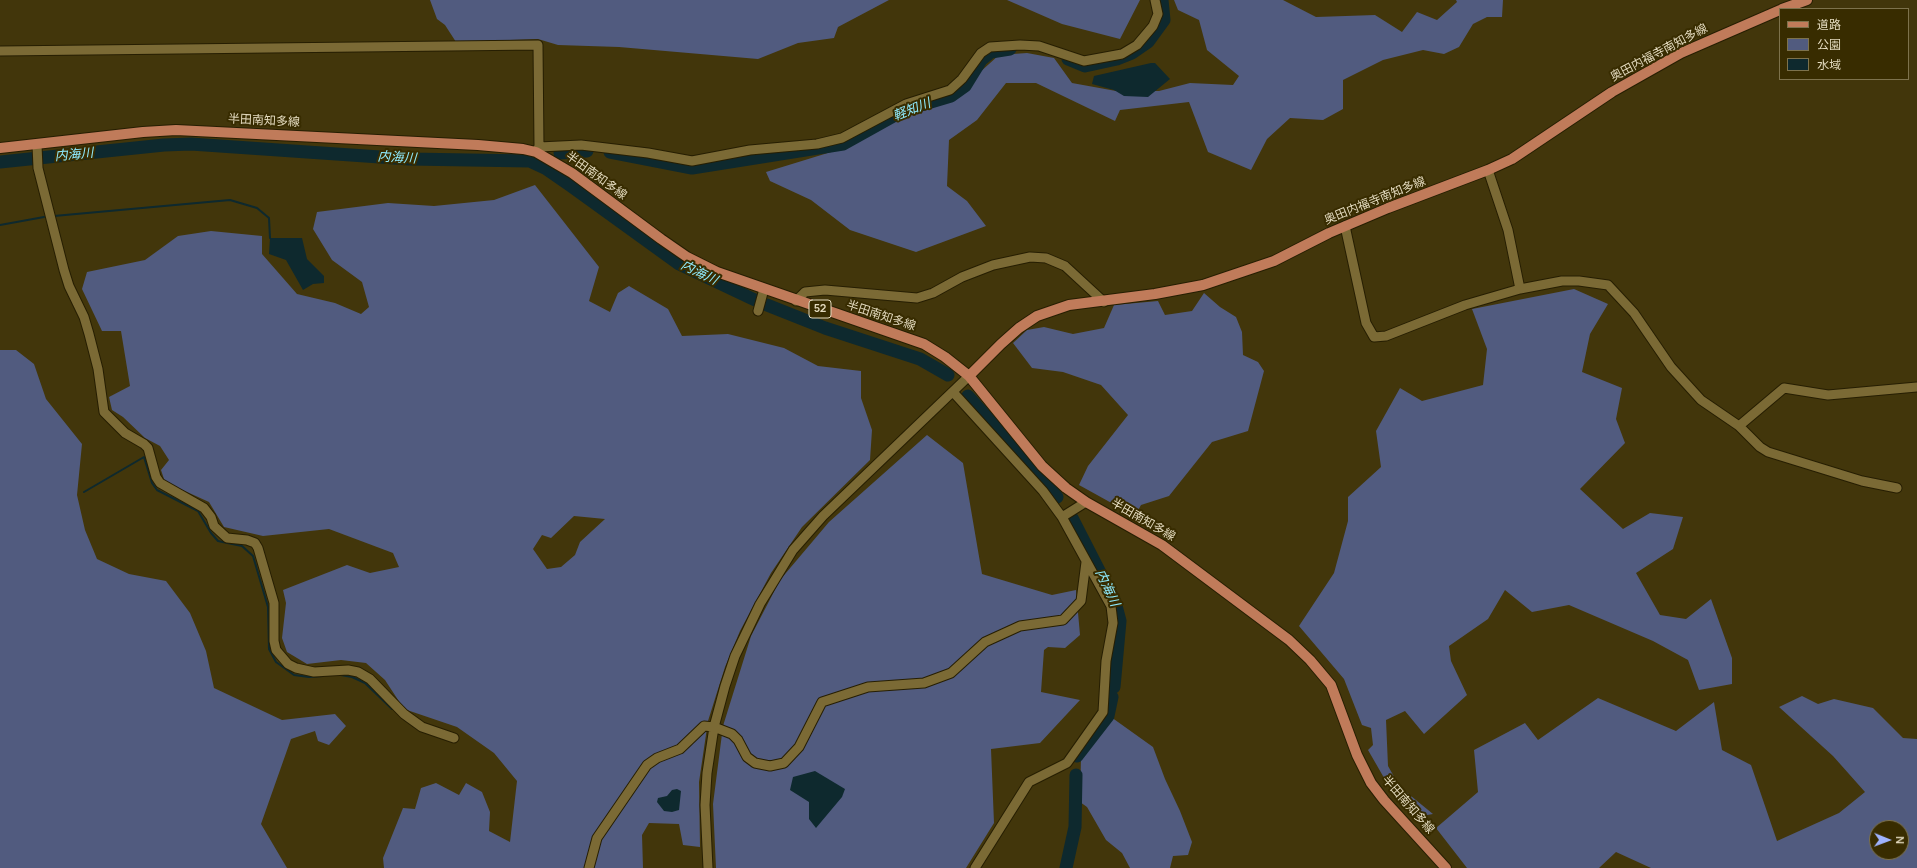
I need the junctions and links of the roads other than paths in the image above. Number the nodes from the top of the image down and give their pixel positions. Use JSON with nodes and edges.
{"nodes":[{"id":1,"x":1155,"y":0,"type":"edge"},
{"id":2,"x":1807,"y":0,"type":"edge"},
{"id":3,"x":1784,"y":8,"type":"edge"},
{"id":4,"x":1779,"y":10,"type":"edge"},
{"id":5,"x":0,"y":51,"type":"edge"},
{"id":6,"x":0,"y":148,"type":"edge"},
{"id":7,"x":37,"y":148,"type":"junction"},
{"id":8,"x":537,"y":149,"type":"junction"},
{"id":9,"x":1488,"y":170,"type":"junction"},
{"id":10,"x":1345,"y":226,"type":"junction"},
{"id":11,"x":764,"y":289,"type":"junction"},
{"id":12,"x":1520,"y":289,"type":"junction"},
{"id":13,"x":796,"y":301,"type":"junction"},
{"id":14,"x":1104,"y":302,"type":"junction"},
{"id":15,"x":758,"y":311,"type":"dead end"},
{"id":16,"x":969,"y":376,"type":"junction"},
{"id":17,"x":1917,"y":387,"type":"edge"},
{"id":18,"x":953,"y":392,"type":"junction"},
{"id":19,"x":1739,"y":426,"type":"junction"},
{"id":20,"x":1897,"y":488,"type":"dead end"},
{"id":21,"x":1086,"y":502,"type":"junction"},
{"id":22,"x":1062,"y":517,"type":"junction"},
{"id":23,"x":1086,"y":562,"type":"junction"},
{"id":24,"x":714,"y":726,"type":"junction"},
{"id":25,"x":454,"y":738,"type":"dead end"},
{"id":26,"x":589,"y":868,"type":"edge"},
{"id":27,"x":708,"y":868,"type":"edge"},
{"id":28,"x":975,"y":868,"type":"edge"},
{"id":29,"x":1446,"y":868,"type":"edge"}],
"edges":[{"from":1,"to":8,"type":"street"},
{"from":2,"to":3,"type":"main road","name":"奥田内福寺南知多線"},
{"from":4,"to":9,"type":"main road","name":"奥田内福寺南知多線"},
{"from":5,"to":8,"type":"street"},
{"from":6,"to":7,"type":"main road","name":"半田南知多線","number":"52"},
{"from":7,"to":8,"type":"main road","name":"半田南知多線","number":"52"},
{"from":7,"to":25,"type":"street"},
{"from":8,"to":11,"type":"main road","name":"半田南知多線","number":"52"},
{"from":9,"to":10,"type":"main road","name":"奥田内福寺南知多線"},
{"from":9,"to":12,"type":"street"},
{"from":10,"to":12,"type":"street"},
{"from":10,"to":14,"type":"main road","name":"奥田内福寺南知多線"},
{"from":11,"to":13,"type":"main road","name":"半田南知多線","number":"52"},
{"from":11,"to":15,"type":"street"},
{"from":12,"to":19,"type":"street"},
{"from":13,"to":14,"type":"street"},
{"from":13,"to":16,"type":"main road","name":"半田南知多線","number":"52"},
{"from":14,"to":16,"type":"main road","name":"奥田内福寺南知多線"},
{"from":16,"to":18,"type":"street"},
{"from":16,"to":21,"type":"main road","name":"半田南知多線","number":"52"},
{"from":17,"to":19,"type":"street"},
{"from":18,"to":22,"type":"street"},
{"from":18,"to":24,"type":"street"},
{"from":19,"to":20,"type":"street"},
{"from":21,"to":22,"type":"street"},
{"from":21,"to":29,"type":"main road","name":"半田南知多線","number":"52"},
{"from":22,"to":23,"type":"street"},
{"from":23,"to":24,"type":"street"},
{"from":23,"to":28,"type":"street"},
{"from":24,"to":26,"type":"street"},
{"from":24,"to":27,"type":"street"}]}
